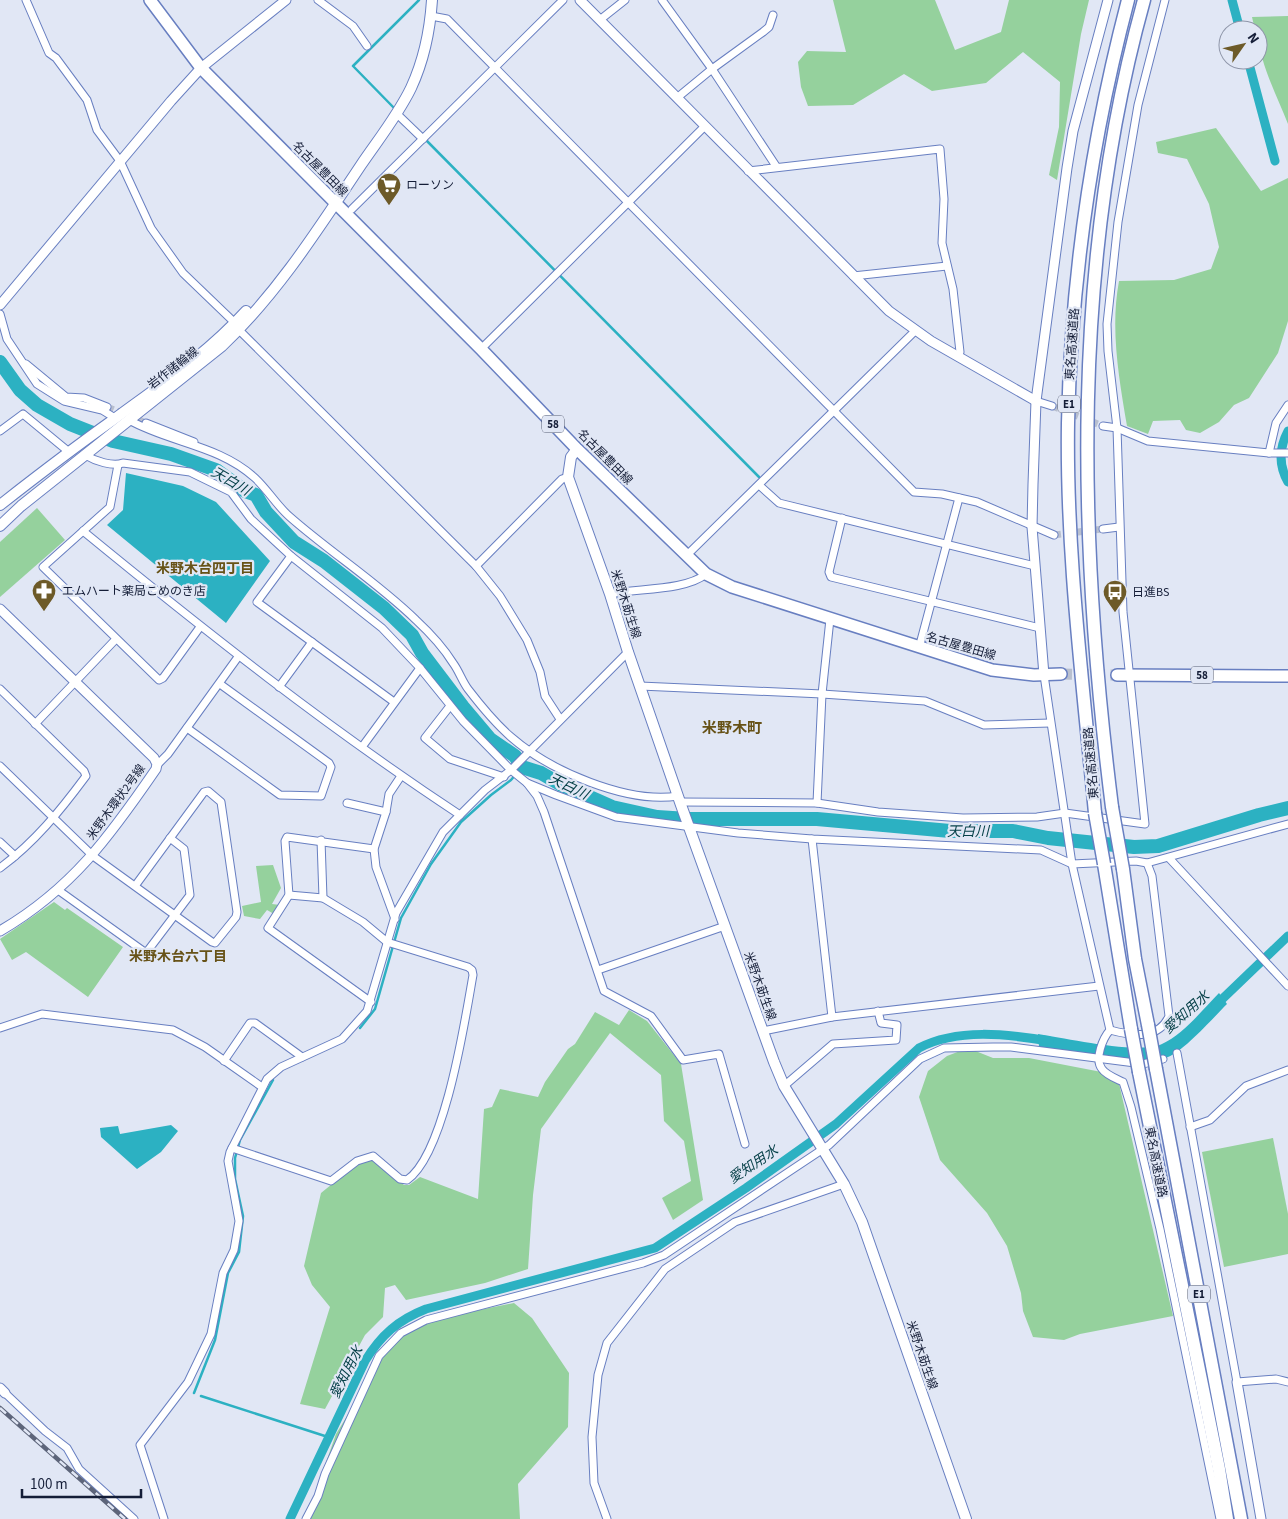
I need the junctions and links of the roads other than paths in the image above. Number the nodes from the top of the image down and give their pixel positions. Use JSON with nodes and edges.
{"nodes":[{"id":1,"x":26,"y":0,"type":"edge"},
{"id":2,"x":150,"y":0,"type":"edge"},
{"id":3,"x":286,"y":0,"type":"edge"},
{"id":4,"x":318,"y":0,"type":"edge"},
{"id":5,"x":432,"y":0,"type":"edge"},
{"id":6,"x":564,"y":0,"type":"edge"},
{"id":7,"x":580,"y":0,"type":"edge"},
{"id":8,"x":625,"y":0,"type":"edge"},
{"id":9,"x":662,"y":0,"type":"edge"},
{"id":10,"x":1108,"y":0,"type":"edge"},
{"id":11,"x":1128,"y":0,"type":"edge"},
{"id":12,"x":1144,"y":0,"type":"edge"},
{"id":13,"x":1165,"y":0,"type":"edge"},
{"id":14,"x":773,"y":15,"type":"dead end"},
{"id":15,"x":431,"y":16,"type":"junction"},
{"id":16,"x":601,"y":19,"type":"junction"},
{"id":17,"x":367,"y":46,"type":"dead end"},
{"id":18,"x":495,"y":67,"type":"junction"},
{"id":19,"x":201,"y":68,"type":"junction"},
{"id":20,"x":712,"y":69,"type":"junction"},
{"id":21,"x":678,"y":97,"type":"junction"},
{"id":22,"x":396,"y":113,"type":"junction"},
{"id":23,"x":704,"y":126,"type":"junction"},
{"id":24,"x":423,"y":139,"type":"junction"},
{"id":25,"x":120,"y":161,"type":"junction"},
{"id":26,"x":776,"y":166,"type":"junction"},
{"id":27,"x":748,"y":171,"type":"junction"},
{"id":28,"x":629,"y":201,"type":"junction"},
{"id":29,"x":335,"y":204,"type":"junction"},
{"id":30,"x":352,"y":209,"type":"dead end"},
{"id":31,"x":947,"y":266,"type":"junction"},
{"id":32,"x":854,"y":276,"type":"junction"},
{"id":33,"x":0,"y":305,"type":"edge"},
{"id":34,"x":0,"y":314,"type":"edge"},
{"id":35,"x":237,"y":327,"type":"junction"},
{"id":36,"x":915,"y":331,"type":"junction"},
{"id":37,"x":481,"y":349,"type":"junction"},
{"id":38,"x":958,"y":357,"type":"junction"},
{"id":39,"x":22,"y":361,"type":"junction"},
{"id":40,"x":1036,"y":400,"type":"junction"},
{"id":41,"x":1288,"y":405,"type":"edge"},
{"id":42,"x":1052,"y":406,"type":"tunnel mouth"},
{"id":43,"x":107,"y":407,"type":"tunnel mouth"},
{"id":44,"x":834,"y":410,"type":"junction"},
{"id":45,"x":113,"y":419,"type":"junction"},
{"id":46,"x":129,"y":420,"type":"junction"},
{"id":47,"x":146,"y":423,"type":"tunnel mouth"},
{"id":48,"x":1103,"y":426,"type":"tunnel mouth"},
{"id":49,"x":1117,"y":428,"type":"junction"},
{"id":50,"x":0,"y":431,"type":"edge"},
{"id":51,"x":198,"y":445,"type":"junction"},
{"id":52,"x":73,"y":449,"type":"junction"},
{"id":53,"x":577,"y":450,"type":"junction"},
{"id":54,"x":90,"y":452,"type":"junction"},
{"id":55,"x":1270,"y":453,"type":"junction"},
{"id":56,"x":1288,"y":453,"type":"edge"},
{"id":57,"x":118,"y":465,"type":"junction"},
{"id":58,"x":568,"y":477,"type":"junction"},
{"id":59,"x":759,"y":485,"type":"junction"},
{"id":60,"x":959,"y":498,"type":"junction"},
{"id":61,"x":0,"y":505,"type":"edge"},
{"id":62,"x":842,"y":518,"type":"junction"},
{"id":63,"x":0,"y":526,"type":"edge"},
{"id":64,"x":1032,"y":527,"type":"junction"},
{"id":65,"x":1120,"y":527,"type":"junction"},
{"id":66,"x":1103,"y":529,"type":"tunnel mouth"},
{"id":67,"x":83,"y":531,"type":"junction"},
{"id":68,"x":1054,"y":535,"type":"tunnel mouth"},
{"id":69,"x":947,"y":545,"type":"junction"},
{"id":70,"x":291,"y":556,"type":"junction"},
{"id":71,"x":686,"y":556,"type":"junction"},
{"id":72,"x":476,"y":566,"type":"junction"},
{"id":73,"x":1035,"y":566,"type":"junction"},
{"id":74,"x":706,"y":574,"type":"junction"},
{"id":75,"x":610,"y":594,"type":"junction"},
{"id":76,"x":932,"y":603,"type":"junction"},
{"id":77,"x":0,"y":609,"type":"edge"},
{"id":78,"x":830,"y":619,"type":"junction"},
{"id":79,"x":200,"y":627,"type":"junction"},
{"id":80,"x":1040,"y":628,"type":"junction"},
{"id":81,"x":116,"y":639,"type":"junction"},
{"id":82,"x":312,"y":642,"type":"junction"},
{"id":83,"x":919,"y":648,"type":"junction"},
{"id":84,"x":628,"y":652,"type":"junction"},
{"id":85,"x":238,"y":657,"type":"junction"},
{"id":86,"x":420,"y":668,"type":"junction"},
{"id":87,"x":1044,"y":674,"type":"junction"},
{"id":88,"x":1061,"y":674,"type":"tunnel mouth"},
{"id":89,"x":1117,"y":675,"type":"tunnel mouth"},
{"id":90,"x":1131,"y":675,"type":"junction"},
{"id":91,"x":1288,"y":676,"type":"edge"},
{"id":92,"x":76,"y":681,"type":"junction"},
{"id":93,"x":220,"y":684,"type":"junction"},
{"id":94,"x":640,"y":686,"type":"junction"},
{"id":95,"x":279,"y":687,"type":"junction"},
{"id":96,"x":0,"y":689,"type":"edge"},
{"id":97,"x":822,"y":694,"type":"junction"},
{"id":98,"x":394,"y":702,"type":"junction"},
{"id":99,"x":450,"y":706,"type":"junction"},
{"id":100,"x":560,"y":719,"type":"junction"},
{"id":101,"x":1050,"y":723,"type":"junction"},
{"id":102,"x":35,"y":724,"type":"junction"},
{"id":103,"x":188,"y":728,"type":"junction"},
{"id":104,"x":362,"y":747,"type":"junction"},
{"id":105,"x":529,"y":750,"type":"junction"},
{"id":106,"x":157,"y":765,"type":"junction"},
{"id":107,"x":0,"y":766,"type":"edge"},
{"id":108,"x":511,"y":770,"type":"junction"},
{"id":109,"x":401,"y":776,"type":"junction"},
{"id":110,"x":504,"y":777,"type":"junction"},
{"id":111,"x":526,"y":783,"type":"junction"},
{"id":112,"x":680,"y":801,"type":"junction"},
{"id":113,"x":347,"y":803,"type":"dead end"},
{"id":114,"x":817,"y":803,"type":"junction"},
{"id":115,"x":386,"y":812,"type":"junction"},
{"id":116,"x":1065,"y":813,"type":"junction"},
{"id":117,"x":460,"y":815,"type":"junction"},
{"id":118,"x":55,"y":818,"type":"junction"},
{"id":119,"x":1288,"y":824,"type":"edge"},
{"id":120,"x":688,"y":825,"type":"junction"},
{"id":121,"x":170,"y":838,"type":"junction"},
{"id":122,"x":812,"y":839,"type":"junction"},
{"id":123,"x":321,"y":840,"type":"junction"},
{"id":124,"x":0,"y":842,"type":"edge"},
{"id":125,"x":374,"y":849,"type":"junction"},
{"id":126,"x":15,"y":856,"type":"junction"},
{"id":127,"x":93,"y":856,"type":"junction"},
{"id":128,"x":1169,"y":858,"type":"junction"},
{"id":129,"x":1147,"y":863,"type":"junction"},
{"id":130,"x":1072,"y":864,"type":"junction"},
{"id":131,"x":0,"y":868,"type":"edge"},
{"id":132,"x":136,"y":886,"type":"junction"},
{"id":133,"x":58,"y":890,"type":"junction"},
{"id":134,"x":288,"y":895,"type":"junction"},
{"id":135,"x":323,"y":898,"type":"junction"},
{"id":136,"x":176,"y":915,"type":"junction"},
{"id":137,"x":395,"y":919,"type":"junction"},
{"id":138,"x":725,"y":926,"type":"junction"},
{"id":139,"x":0,"y":931,"type":"edge"},
{"id":140,"x":387,"y":942,"type":"junction"},
{"id":141,"x":598,"y":970,"type":"junction"},
{"id":142,"x":1099,"y":986,"type":"junction"},
{"id":143,"x":1288,"y":986,"type":"edge"},
{"id":144,"x":370,"y":1002,"type":"junction"},
{"id":145,"x":878,"y":1011,"type":"junction"},
{"id":146,"x":832,"y":1017,"type":"junction"},
{"id":147,"x":0,"y":1028,"type":"edge"},
{"id":148,"x":1110,"y":1030,"type":"junction"},
{"id":149,"x":763,"y":1031,"type":"junction"},
{"id":150,"x":1177,"y":1053,"type":"dead end"},
{"id":151,"x":302,"y":1057,"type":"junction"},
{"id":152,"x":1100,"y":1059,"type":"junction"},
{"id":153,"x":224,"y":1061,"type":"junction"},
{"id":154,"x":1160,"y":1064,"type":"junction"},
{"id":155,"x":1288,"y":1070,"type":"edge"},
{"id":156,"x":784,"y":1086,"type":"junction"},
{"id":157,"x":262,"y":1087,"type":"junction"},
{"id":158,"x":1190,"y":1126,"type":"junction"},
{"id":159,"x":745,"y":1144,"type":"dead end"},
{"id":160,"x":232,"y":1148,"type":"junction"},
{"id":161,"x":822,"y":1149,"type":"junction"},
{"id":162,"x":844,"y":1184,"type":"junction"},
{"id":163,"x":1237,"y":1382,"type":"junction"},
{"id":164,"x":1288,"y":1382,"type":"edge"},
{"id":165,"x":2,"y":1391,"type":"edge"},
{"id":166,"x":134,"y":1519,"type":"edge"},
{"id":167,"x":164,"y":1519,"type":"edge"},
{"id":168,"x":306,"y":1519,"type":"edge"},
{"id":169,"x":607,"y":1519,"type":"edge"},
{"id":170,"x":966,"y":1519,"type":"edge"},
{"id":171,"x":1220,"y":1519,"type":"edge"},
{"id":172,"x":1227,"y":1519,"type":"edge"},
{"id":173,"x":1241,"y":1519,"type":"edge"},
{"id":174,"x":1261,"y":1519,"type":"edge"}],
"edges":[{"from":1,"to":25,"type":"street"},
{"from":2,"to":19,"type":"main road","name":"名古屋豊田線","number":"58"},
{"from":3,"to":19,"type":"street"},
{"from":4,"to":17,"type":"street"},
{"from":5,"to":15,"type":"main road","name":"岩作諸輪線"},
{"from":6,"to":18,"type":"street"},
{"from":7,"to":16,"type":"street"},
{"from":8,"to":16,"type":"street"},
{"from":9,"to":20,"type":"street"},
{"from":10,"to":40,"type":"street"},
{"from":11,"to":172,"type":"highway","name":"東名高速道路","number":"E1","bridge":true},
{"from":12,"to":154,"type":"highway","name":"東名高速道路","number":"E1","bridge":true},
{"from":13,"to":49,"type":"street"},
{"from":14,"to":20,"type":"street"},
{"from":15,"to":18,"type":"street"},
{"from":15,"to":22,"type":"main road","name":"岩作諸輪線"},
{"from":16,"to":21,"type":"street"},
{"from":18,"to":24,"type":"street"},
{"from":18,"to":28,"type":"street"},
{"from":19,"to":25,"type":"street"},
{"from":19,"to":29,"type":"main road","name":"名古屋豊田線","number":"58"},
{"from":20,"to":21,"type":"street"},
{"from":20,"to":26,"type":"street"},
{"from":21,"to":23,"type":"street"},
{"from":22,"to":24,"type":"street"},
{"from":22,"to":29,"type":"main road","name":"岩作諸輪線"},
{"from":23,"to":27,"type":"street"},
{"from":23,"to":28,"type":"street"},
{"from":24,"to":30,"type":"street"},
{"from":25,"to":33,"type":"street"},
{"from":25,"to":35,"type":"street"},
{"from":26,"to":27,"type":"street"},
{"from":26,"to":31,"type":"street"},
{"from":27,"to":32,"type":"street"},
{"from":28,"to":37,"type":"street"},
{"from":28,"to":44,"type":"street"},
{"from":29,"to":35,"type":"main road","name":"岩作諸輪線"},
{"from":29,"to":37,"type":"main road","name":"名古屋豊田線","number":"58"},
{"from":31,"to":32,"type":"street"},
{"from":31,"to":38,"type":"street"},
{"from":32,"to":36,"type":"street"},
{"from":34,"to":39,"type":"street"},
{"from":35,"to":45,"type":"main road","name":"岩作諸輪線"},
{"from":35,"to":46,"type":"main road","name":"岩作諸輪線"},
{"from":35,"to":72,"type":"street"},
{"from":36,"to":38,"type":"street"},
{"from":36,"to":44,"type":"street"},
{"from":37,"to":53,"type":"main road","name":"名古屋豊田線","number":"58"},
{"from":38,"to":40,"type":"street"},
{"from":39,"to":43,"type":"street"},
{"from":39,"to":45,"type":"street"},
{"from":40,"to":42,"type":"street"},
{"from":40,"to":64,"type":"street"},
{"from":41,"to":55,"type":"street"},
{"from":44,"to":59,"type":"street"},
{"from":44,"to":60,"type":"street"},
{"from":45,"to":52,"type":"main road","name":"岩作諸輪線"},
{"from":46,"to":51,"type":"street"},
{"from":46,"to":54,"type":"main road","name":"岩作諸輪線"},
{"from":47,"to":51,"type":"street"},
{"from":48,"to":49,"type":"street"},
{"from":49,"to":55,"type":"street"},
{"from":49,"to":65,"type":"street"},
{"from":50,"to":52,"type":"street"},
{"from":51,"to":105,"type":"street"},
{"from":52,"to":61,"type":"main road","name":"岩作諸輪線"},
{"from":53,"to":58,"type":"main road"},
{"from":53,"to":71,"type":"main road","name":"名古屋豊田線","number":"58"},
{"from":54,"to":57,"type":"street"},
{"from":54,"to":63,"type":"main road","name":"岩作諸輪線"},
{"from":55,"to":56,"type":"street"},
{"from":57,"to":67,"type":"street"},
{"from":57,"to":70,"type":"street"},
{"from":58,"to":72,"type":"street"},
{"from":58,"to":75,"type":"main road","name":"米野木莇生線"},
{"from":59,"to":62,"type":"street"},
{"from":59,"to":71,"type":"street"},
{"from":60,"to":64,"type":"street"},
{"from":60,"to":69,"type":"street"},
{"from":62,"to":69,"type":"street"},
{"from":62,"to":76,"type":"street"},
{"from":64,"to":68,"type":"street"},
{"from":64,"to":73,"type":"street"},
{"from":65,"to":66,"type":"street"},
{"from":65,"to":90,"type":"street"},
{"from":67,"to":79,"type":"street"},
{"from":67,"to":81,"type":"street"},
{"from":69,"to":73,"type":"street"},
{"from":69,"to":76,"type":"street"},
{"from":70,"to":82,"type":"street"},
{"from":70,"to":86,"type":"street"},
{"from":71,"to":74,"type":"main road","name":"名古屋豊田線","number":"58"},
{"from":72,"to":100,"type":"street"},
{"from":73,"to":80,"type":"street"},
{"from":74,"to":75,"type":"street"},
{"from":74,"to":78,"type":"main road","name":"名古屋豊田線","number":"58"},
{"from":75,"to":84,"type":"main road","name":"米野木莇生線"},
{"from":76,"to":80,"type":"street"},
{"from":76,"to":83,"type":"street"},
{"from":77,"to":92,"type":"street","name":"米野木環状2号線"},
{"from":78,"to":83,"type":"main road","name":"名古屋豊田線","number":"58"},
{"from":78,"to":97,"type":"street"},
{"from":79,"to":81,"type":"street"},
{"from":79,"to":85,"type":"street"},
{"from":80,"to":87,"type":"street"},
{"from":81,"to":92,"type":"street"},
{"from":82,"to":95,"type":"street"},
{"from":82,"to":98,"type":"street"},
{"from":83,"to":87,"type":"main road","name":"名古屋豊田線","number":"58"},
{"from":84,"to":94,"type":"main road","name":"米野木莇生線"},
{"from":84,"to":100,"type":"street"},
{"from":85,"to":93,"type":"street"},
{"from":85,"to":95,"type":"street"},
{"from":86,"to":98,"type":"street"},
{"from":86,"to":99,"type":"street"},
{"from":87,"to":88,"type":"main road","name":"名古屋豊田線","number":"58"},
{"from":87,"to":101,"type":"street"},
{"from":89,"to":90,"type":"main road","number":"58"},
{"from":90,"to":91,"type":"main road","number":"58"},
{"from":90,"to":116,"type":"street"},
{"from":92,"to":102,"type":"street"},
{"from":92,"to":106,"type":"street","name":"米野木環状2号線"},
{"from":93,"to":103,"type":"street"},
{"from":93,"to":103,"type":"street"},
{"from":94,"to":97,"type":"street"},
{"from":94,"to":112,"type":"main road","name":"米野木莇生線"},
{"from":95,"to":104,"type":"street"},
{"from":96,"to":102,"type":"street"},
{"from":97,"to":101,"type":"street"},
{"from":97,"to":114,"type":"street"},
{"from":98,"to":104,"type":"street"},
{"from":99,"to":108,"type":"street"},
{"from":99,"to":110,"type":"street"},
{"from":100,"to":105,"type":"street"},
{"from":101,"to":116,"type":"street"},
{"from":102,"to":118,"type":"street"},
{"from":103,"to":106,"type":"street"},
{"from":104,"to":109,"type":"street"},
{"from":105,"to":108,"type":"street"},
{"from":105,"to":112,"type":"street"},
{"from":106,"to":127,"type":"street","name":"米野木環状2号線"},
{"from":107,"to":118,"type":"street"},
{"from":108,"to":110,"type":"street"},
{"from":108,"to":111,"type":"street"},
{"from":109,"to":115,"type":"street"},
{"from":109,"to":117,"type":"street"},
{"from":110,"to":117,"type":"street"},
{"from":111,"to":120,"type":"street"},
{"from":111,"to":141,"type":"street"},
{"from":112,"to":114,"type":"street"},
{"from":112,"to":120,"type":"main road","name":"米野木莇生線"},
{"from":113,"to":115,"type":"street"},
{"from":114,"to":116,"type":"street"},
{"from":115,"to":125,"type":"street"},
{"from":116,"to":130,"type":"street"},
{"from":117,"to":137,"type":"street"},
{"from":118,"to":126,"type":"street"},
{"from":118,"to":127,"type":"street"},
{"from":119,"to":128,"type":"street"},
{"from":120,"to":122,"type":"street"},
{"from":120,"to":138,"type":"main road","name":"米野木莇生線"},
{"from":121,"to":132,"type":"street"},
{"from":121,"to":136,"type":"street"},
{"from":121,"to":136,"type":"street"},
{"from":122,"to":130,"type":"street"},
{"from":122,"to":146,"type":"street"},
{"from":123,"to":125,"type":"street"},
{"from":123,"to":134,"type":"street"},
{"from":123,"to":135,"type":"street"},
{"from":124,"to":126,"type":"street"},
{"from":125,"to":137,"type":"street"},
{"from":126,"to":131,"type":"street"},
{"from":127,"to":132,"type":"street"},
{"from":127,"to":133,"type":"street","name":"米野木環状2号線"},
{"from":128,"to":129,"type":"street"},
{"from":128,"to":143,"type":"street"},
{"from":129,"to":130,"type":"street"},
{"from":129,"to":148,"type":"street"},
{"from":130,"to":142,"type":"street"},
{"from":132,"to":136,"type":"street"},
{"from":133,"to":136,"type":"street"},
{"from":133,"to":139,"type":"street","name":"米野木環状2号線"},
{"from":134,"to":135,"type":"street"},
{"from":134,"to":144,"type":"street"},
{"from":135,"to":140,"type":"street"},
{"from":137,"to":140,"type":"street"},
{"from":138,"to":141,"type":"street"},
{"from":138,"to":149,"type":"main road","name":"米野木莇生線"},
{"from":140,"to":144,"type":"street"},
{"from":140,"to":160,"type":"street"},
{"from":141,"to":159,"type":"street"},
{"from":142,"to":145,"type":"street"},
{"from":142,"to":148,"type":"street"},
{"from":144,"to":151,"type":"street"},
{"from":145,"to":146,"type":"street"},
{"from":145,"to":156,"type":"street"},
{"from":146,"to":149,"type":"street"},
{"from":147,"to":153,"type":"street"},
{"from":148,"to":152,"type":"street"},
{"from":149,"to":156,"type":"main road","name":"米野木莇生線"},
{"from":150,"to":158,"type":"street"},
{"from":151,"to":153,"type":"street"},
{"from":151,"to":157,"type":"street"},
{"from":152,"to":154,"type":"street"},
{"from":152,"to":161,"type":"street"},
{"from":152,"to":171,"type":"street"},
{"from":153,"to":157,"type":"street"},
{"from":154,"to":173,"type":"highway","name":"東名高速道路","number":"E1"},
{"from":155,"to":158,"type":"street"},
{"from":156,"to":161,"type":"main road","name":"米野木莇生線"},
{"from":157,"to":160,"type":"street"},
{"from":158,"to":163,"type":"street"},
{"from":160,"to":167,"type":"street"},
{"from":161,"to":162,"type":"main road","name":"米野木莇生線"},
{"from":161,"to":168,"type":"street"},
{"from":162,"to":169,"type":"street"},
{"from":162,"to":170,"type":"main road","name":"米野木莇生線"},
{"from":163,"to":164,"type":"street"},
{"from":163,"to":174,"type":"street"},
{"from":165,"to":166,"type":"street"}]}
